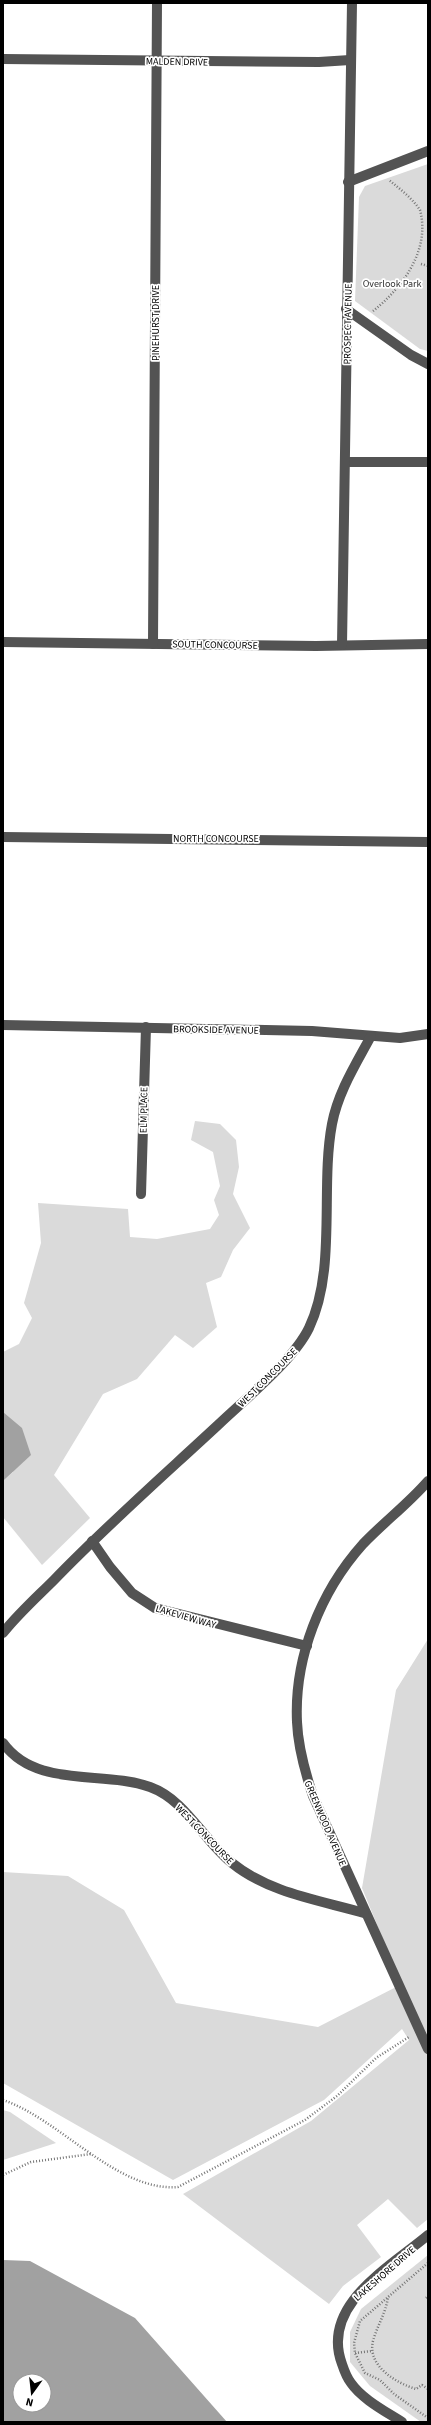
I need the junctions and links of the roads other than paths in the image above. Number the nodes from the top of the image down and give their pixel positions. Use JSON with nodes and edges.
{"nodes":[{"id":1,"x":157,"y":3,"type":"edge"},
{"id":2,"x":352,"y":3,"type":"edge"},
{"id":3,"x":3,"y":59,"type":"edge"},
{"id":4,"x":156,"y":60,"type":"junction"},
{"id":5,"x":350,"y":60,"type":"junction"},
{"id":6,"x":428,"y":152,"type":"edge"},
{"id":7,"x":348,"y":182,"type":"junction"},
{"id":8,"x":346,"y":310,"type":"junction"},
{"id":9,"x":428,"y":364,"type":"edge"},
{"id":10,"x":345,"y":462,"type":"junction"},
{"id":11,"x":428,"y":462,"type":"edge"},
{"id":12,"x":3,"y":642,"type":"edge"},
{"id":13,"x":153,"y":644,"type":"junction"},
{"id":14,"x":428,"y":644,"type":"edge"},
{"id":15,"x":342,"y":645,"type":"junction"},
{"id":16,"x":3,"y":837,"type":"edge"},
{"id":17,"x":428,"y":842,"type":"edge"},
{"id":18,"x":3,"y":1025,"type":"edge"},
{"id":19,"x":146,"y":1027,"type":"junction"},
{"id":20,"x":428,"y":1034,"type":"edge"},
{"id":21,"x":370,"y":1036,"type":"junction"},
{"id":22,"x":141,"y":1194,"type":"dead end"},
{"id":23,"x":428,"y":1480,"type":"edge"},
{"id":24,"x":92,"y":1541,"type":"junction"},
{"id":25,"x":3,"y":1633,"type":"edge"},
{"id":26,"x":307,"y":1646,"type":"junction"},
{"id":27,"x":3,"y":1743,"type":"edge"},
{"id":28,"x":364,"y":1913,"type":"junction"},
{"id":29,"x":428,"y":2049,"type":"edge"},
{"id":30,"x":428,"y":2235,"type":"edge"},
{"id":31,"x":402,"y":2422,"type":"edge"}],
"edges":[{"from":1,"to":4,"type":"street","name":"PINEHURST DRIVE"},
{"from":2,"to":5,"type":"street","name":"PROSPECT AVENUE"},
{"from":3,"to":4,"type":"street","name":"MALDEN DRIVE"},
{"from":4,"to":5,"type":"street","name":"MALDEN DRIVE"},
{"from":4,"to":13,"type":"street","name":"PINEHURST DRIVE"},
{"from":5,"to":7,"type":"street","name":"PROSPECT AVENUE"},
{"from":6,"to":7,"type":"street"},
{"from":7,"to":8,"type":"street","name":"PROSPECT AVENUE"},
{"from":8,"to":9,"type":"street"},
{"from":8,"to":10,"type":"street","name":"PROSPECT AVENUE"},
{"from":10,"to":11,"type":"street"},
{"from":10,"to":15,"type":"street","name":"PROSPECT AVENUE"},
{"from":12,"to":13,"type":"street","name":"SOUTH CONCOURSE"},
{"from":13,"to":15,"type":"street","name":"SOUTH CONCOURSE"},
{"from":14,"to":15,"type":"street","name":"SOUTH CONCOURSE"},
{"from":16,"to":17,"type":"street","name":"NORTH CONCOURSE"},
{"from":18,"to":19,"type":"street","name":"BROOKSIDE AVENUE"},
{"from":19,"to":21,"type":"street","name":"BROOKSIDE AVENUE"},
{"from":19,"to":22,"type":"street","name":"ELM PLACE"},
{"from":20,"to":21,"type":"street","name":"BROOKSIDE AVENUE"},
{"from":21,"to":24,"type":"street","name":"WEST CONCOURSE"},
{"from":23,"to":26,"type":"street","name":"GREENWOOD AVENUE"},
{"from":24,"to":25,"type":"street","name":"WEST CONCOURSE"},
{"from":24,"to":26,"type":"street","name":"LAKEVIEW WAY"},
{"from":26,"to":28,"type":"street","name":"GREENWOOD AVENUE"},
{"from":27,"to":28,"type":"street","name":"WEST CONCOURSE"},
{"from":28,"to":29,"type":"street","name":"GREENWOOD AVENUE"},
{"from":30,"to":31,"type":"street","name":"LAKESHORE DRIVE"}]}
